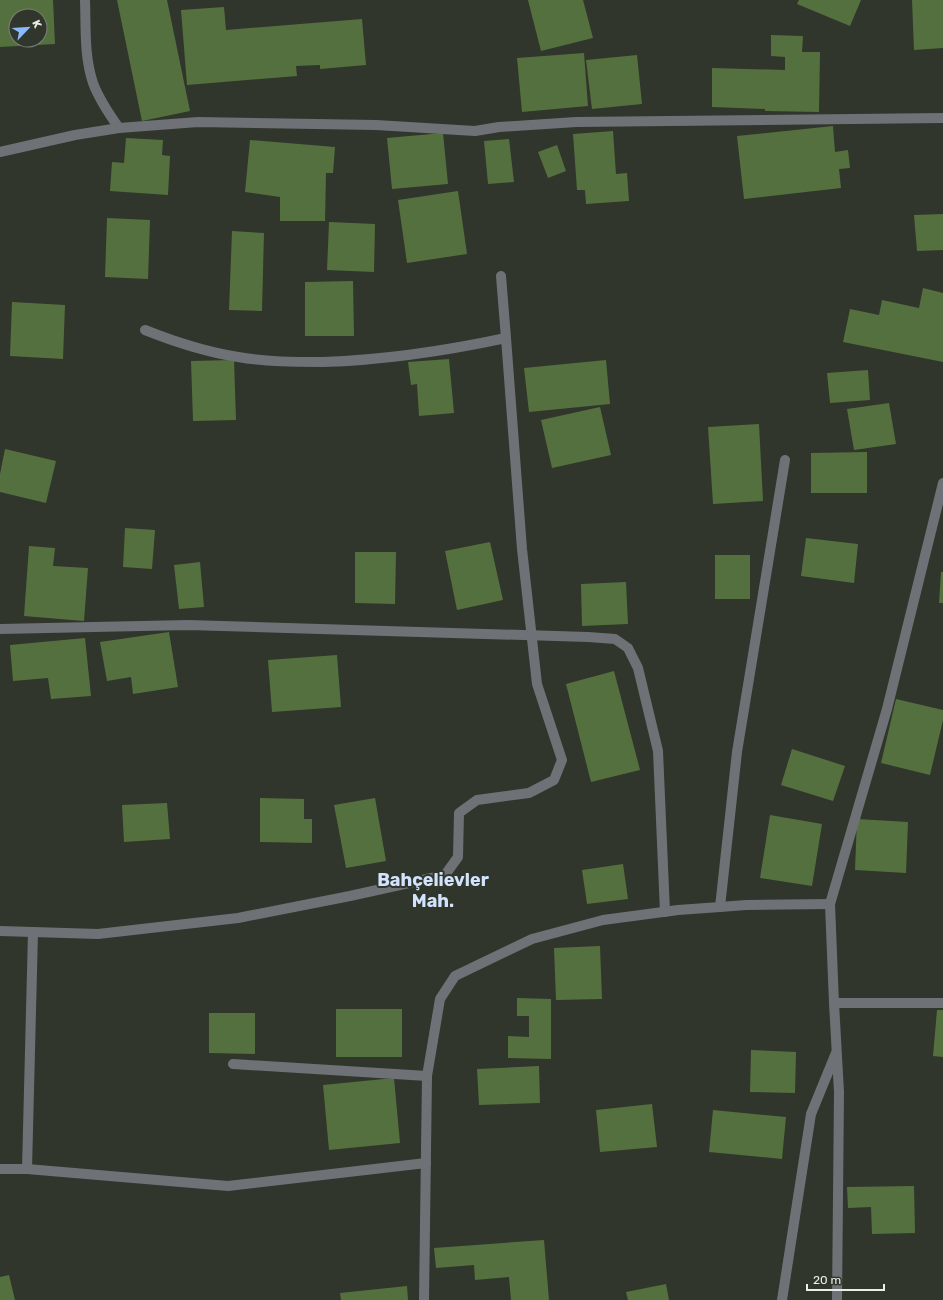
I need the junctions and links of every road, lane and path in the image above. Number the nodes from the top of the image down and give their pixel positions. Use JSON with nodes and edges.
{"nodes":[{"id":1,"x":85,"y":0,"type":"edge"},
{"id":2,"x":943,"y":118,"type":"edge"},
{"id":3,"x":119,"y":128,"type":"junction"},
{"id":4,"x":0,"y":152,"type":"edge"},
{"id":5,"x":500,"y":276,"type":"dead end"},
{"id":6,"x":145,"y":330,"type":"dead end"},
{"id":7,"x":506,"y":338,"type":"junction"},
{"id":8,"x":785,"y":460,"type":"dead end"},
{"id":9,"x":943,"y":483,"type":"edge"},
{"id":10,"x":0,"y":629,"type":"edge"},
{"id":11,"x":532,"y":636,"type":"junction"},
{"id":12,"x":830,"y":904,"type":"junction"},
{"id":13,"x":720,"y":907,"type":"junction"},
{"id":14,"x":665,"y":912,"type":"junction"},
{"id":15,"x":0,"y":931,"type":"edge"},
{"id":16,"x":33,"y":932,"type":"junction"},
{"id":17,"x":834,"y":1003,"type":"junction"},
{"id":18,"x":943,"y":1003,"type":"edge"},
{"id":19,"x":837,"y":1049,"type":"junction"},
{"id":20,"x":233,"y":1064,"type":"dead end"},
{"id":21,"x":428,"y":1076,"type":"junction"},
{"id":22,"x":426,"y":1163,"type":"junction"},
{"id":23,"x":0,"y":1169,"type":"edge"},
{"id":24,"x":27,"y":1169,"type":"junction"},
{"id":25,"x":424,"y":1300,"type":"edge"},
{"id":26,"x":782,"y":1300,"type":"edge"},
{"id":27,"x":837,"y":1300,"type":"edge"}],
"edges":[{"from":1,"to":3,"type":"street"},
{"from":2,"to":3,"type":"street"},
{"from":3,"to":4,"type":"street"},
{"from":5,"to":7,"type":"street"},
{"from":6,"to":7,"type":"street"},
{"from":7,"to":11,"type":"street"},
{"from":8,"to":13,"type":"street"},
{"from":9,"to":12,"type":"street"},
{"from":10,"to":11,"type":"street"},
{"from":11,"to":14,"type":"street"},
{"from":11,"to":16,"type":"street"},
{"from":12,"to":13,"type":"street"},
{"from":12,"to":17,"type":"street"},
{"from":13,"to":14,"type":"street"},
{"from":14,"to":21,"type":"street"},
{"from":15,"to":16,"type":"street"},
{"from":16,"to":24,"type":"street"},
{"from":17,"to":18,"type":"street"},
{"from":17,"to":19,"type":"street"},
{"from":19,"to":26,"type":"street"},
{"from":19,"to":27,"type":"street"},
{"from":20,"to":21,"type":"street"},
{"from":21,"to":22,"type":"street"},
{"from":22,"to":24,"type":"street"},
{"from":22,"to":25,"type":"street"},
{"from":23,"to":24,"type":"street"}]}
